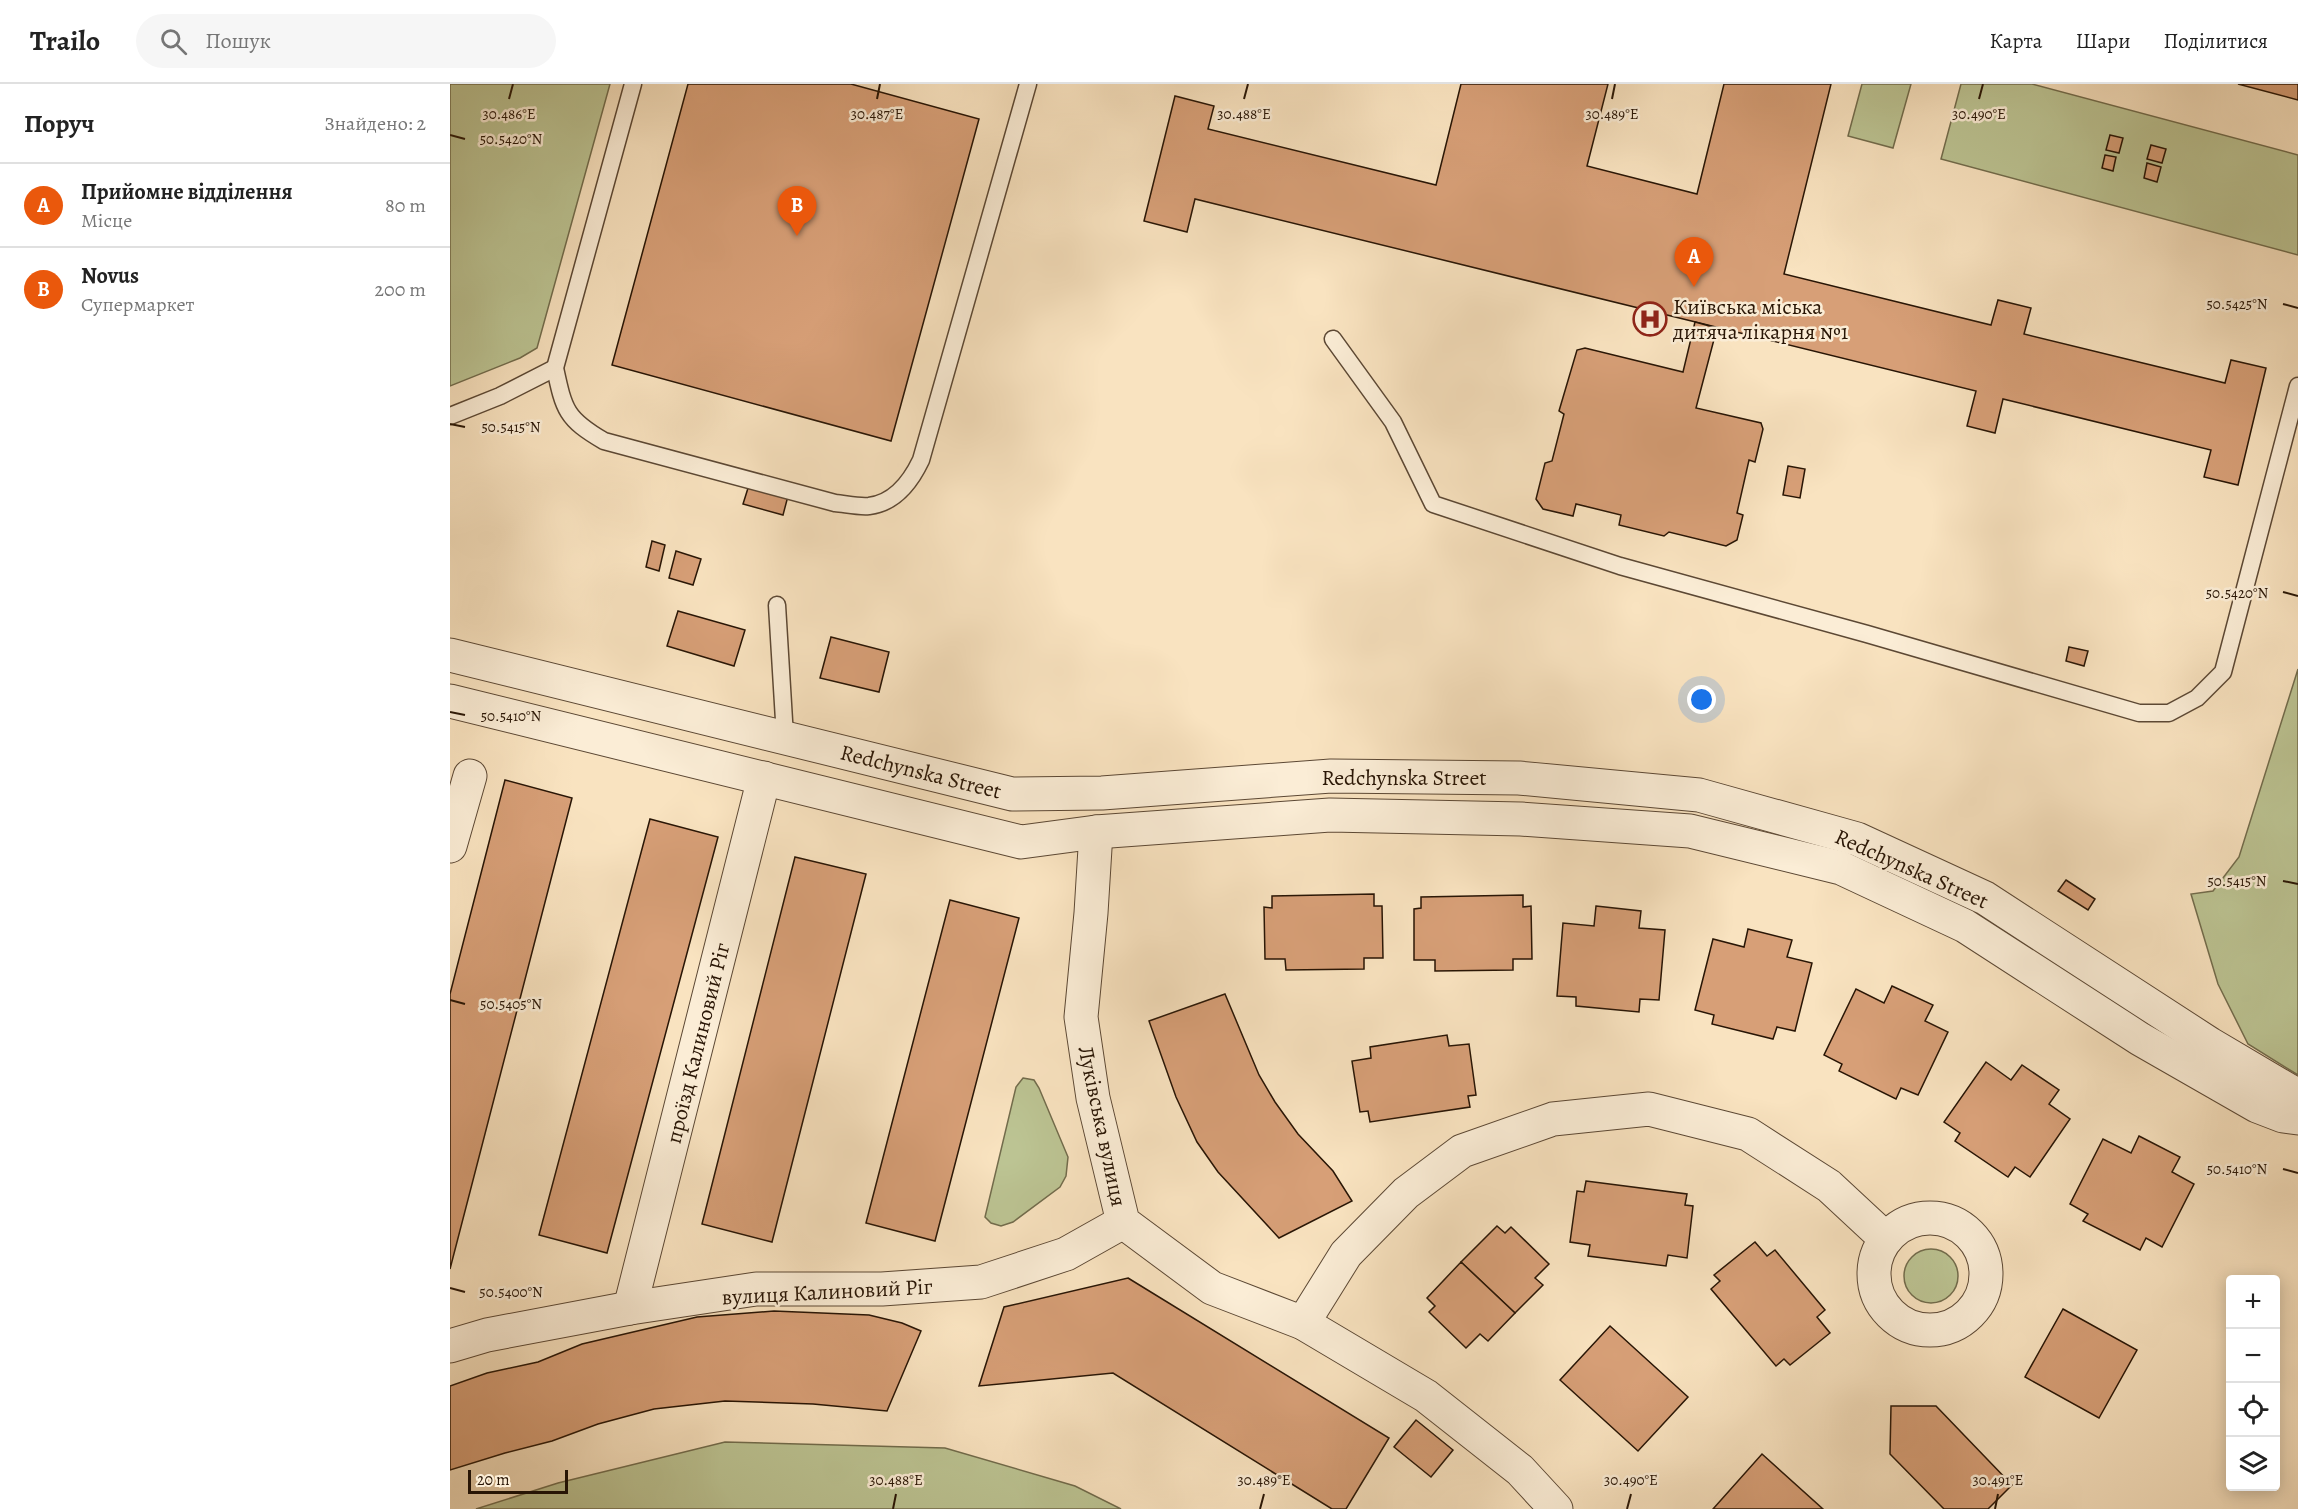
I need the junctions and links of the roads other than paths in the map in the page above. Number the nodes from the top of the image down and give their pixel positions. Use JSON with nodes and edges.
{"nodes":[{"id":1,"x":633,"y":84,"type":"edge"},
{"id":2,"x":1028,"y":84,"type":"edge"},
{"id":3,"x":1333,"y":339,"type":"dead end"},
{"id":4,"x":555,"y":368,"type":"junction"},
{"id":5,"x":2298,"y":386,"type":"edge"},
{"id":6,"x":450,"y":416,"type":"edge"},
{"id":7,"x":777,"y":605,"type":"dead end"},
{"id":8,"x":450,"y":655,"type":"edge"},
{"id":9,"x":450,"y":701,"type":"edge"},
{"id":10,"x":785,"y":737,"type":"junction"},
{"id":11,"x":470,"y":776,"type":"dead end"},
{"id":12,"x":764,"y":778,"type":"junction"},
{"id":13,"x":1096,"y":832,"type":"junction"},
{"id":14,"x":450,"y":846,"type":"edge"},
{"id":15,"x":2298,"y":1096,"type":"edge"},
{"id":16,"x":2298,"y":1118,"type":"edge"},
{"id":17,"x":1124,"y":1222,"type":"junction"},
{"id":18,"x":1886,"y":1239,"type":"dead end"},
{"id":19,"x":630,"y":1308,"type":"junction"},
{"id":20,"x":1303,"y":1323,"type":"junction"},
{"id":21,"x":450,"y":1346,"type":"edge"},
{"id":22,"x":1556,"y":1509,"type":"edge"}],
"edges":[{"from":1,"to":4,"type":"lane"},
{"from":2,"to":4,"type":"lane"},
{"from":3,"to":5,"type":"lane"},
{"from":4,"to":6,"type":"lane"},
{"from":7,"to":10,"type":"lane"},
{"from":8,"to":10,"type":"street","name":"Redchynska Street"},
{"from":9,"to":12,"type":"street","name":"Redchynska Street"},
{"from":10,"to":15,"type":"street","name":"Redchynska Street"},
{"from":11,"to":14,"type":"street"},
{"from":12,"to":13,"type":"street","name":"Redchynska Street"},
{"from":12,"to":19,"type":"street","name":"проїзд Калиновий Ріг"},
{"from":13,"to":16,"type":"street","name":"Redchynska Street"},
{"from":13,"to":17,"type":"street","name":"Луківська вулиця"},
{"from":17,"to":19,"type":"street","name":"вулиця Калиновий Ріг"},
{"from":17,"to":20,"type":"street","name":"Луківська вулиця"},
{"from":18,"to":20,"type":"street"},
{"from":19,"to":21,"type":"street","name":"вулиця Калиновий Ріг"},
{"from":20,"to":22,"type":"street","name":"Луківська вулиця"}]}
